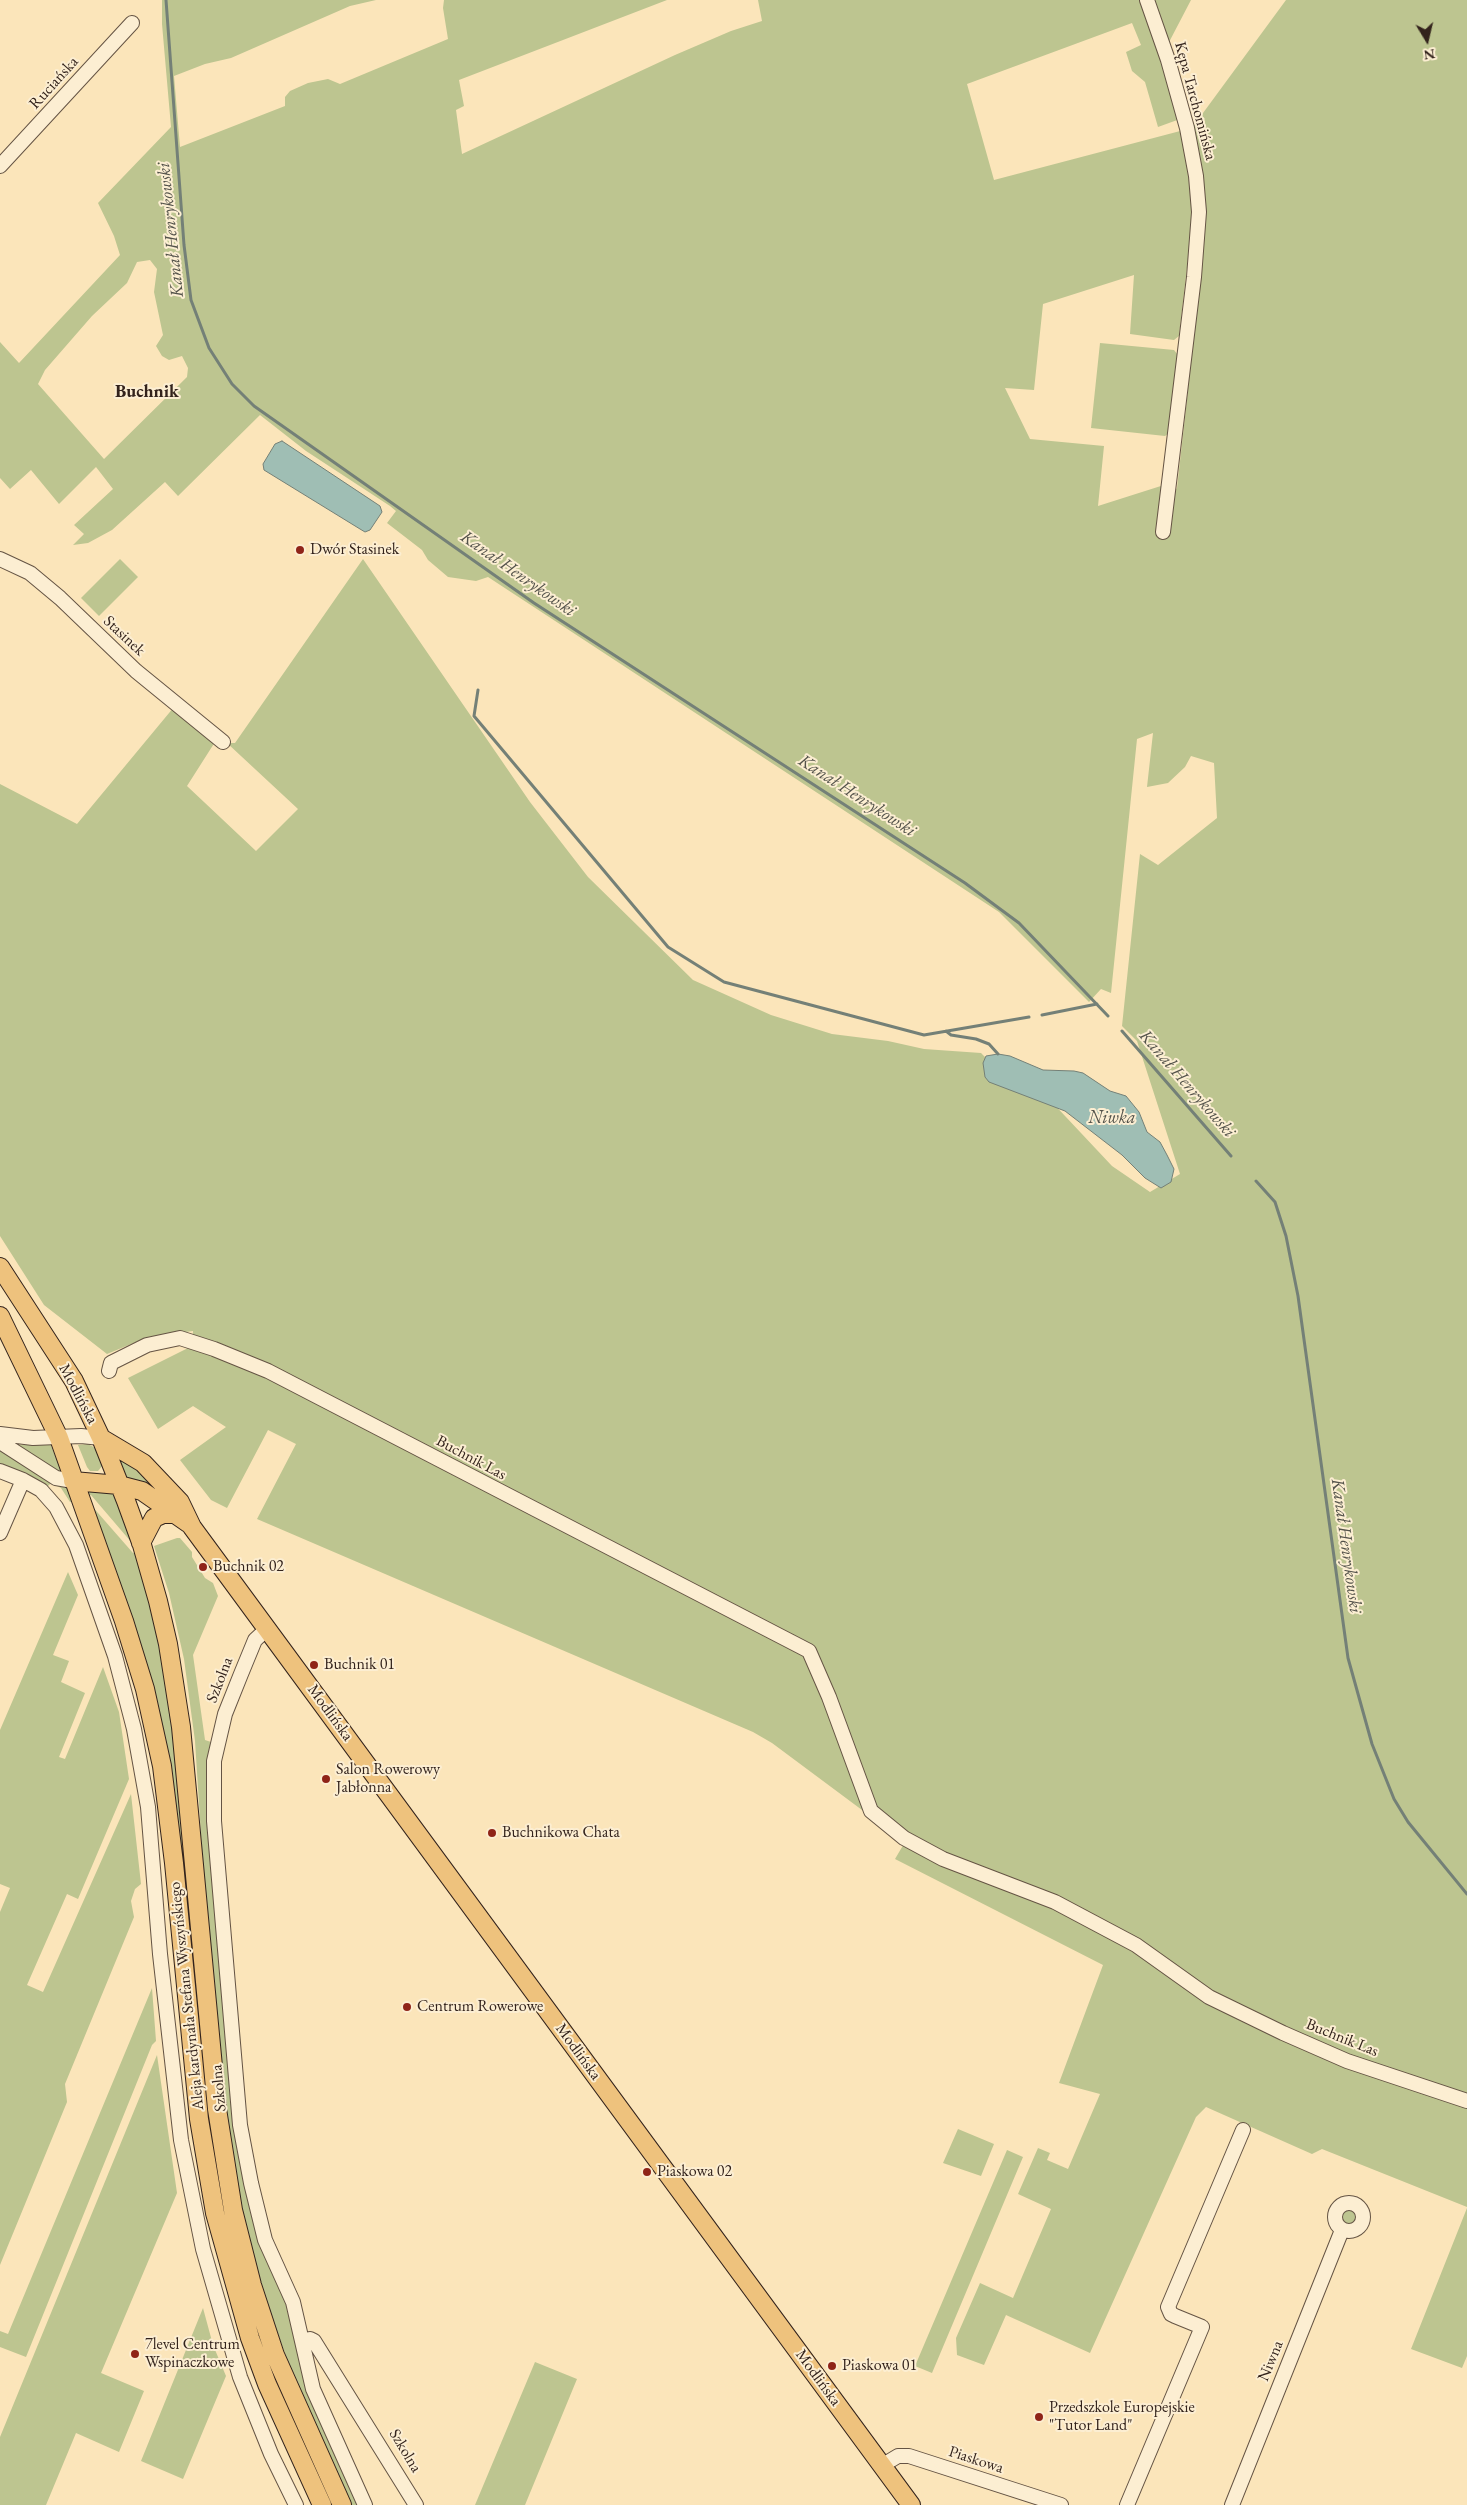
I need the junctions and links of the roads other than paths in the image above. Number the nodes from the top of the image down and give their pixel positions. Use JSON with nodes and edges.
{"nodes":[{"id":1,"x":1147,"y":0,"type":"edge"},
{"id":2,"x":132,"y":23,"type":"dead end"},
{"id":3,"x":0,"y":166,"type":"edge"},
{"id":4,"x":1163,"y":532,"type":"dead end"},
{"id":5,"x":0,"y":558,"type":"edge"},
{"id":6,"x":223,"y":742,"type":"dead end"},
{"id":7,"x":0,"y":1267,"type":"edge"},
{"id":8,"x":0,"y":1316,"type":"edge"},
{"id":9,"x":110,"y":1367,"type":"dead end"},
{"id":10,"x":45,"y":1406,"type":"junction"},
{"id":11,"x":0,"y":1434,"type":"edge"},
{"id":12,"x":33,"y":1438,"type":"junction"},
{"id":13,"x":59,"y":1438,"type":"junction"},
{"id":14,"x":101,"y":1438,"type":"junction"},
{"id":15,"x":0,"y":1442,"type":"edge"},
{"id":16,"x":0,"y":1471,"type":"edge"},
{"id":17,"x":23,"y":1480,"type":"junction"},
{"id":18,"x":73,"y":1481,"type":"junction"},
{"id":19,"x":119,"y":1485,"type":"junction"},
{"id":20,"x":176,"y":1514,"type":"junction"},
{"id":21,"x":192,"y":1527,"type":"junction"},
{"id":22,"x":0,"y":1533,"type":"edge"},
{"id":23,"x":141,"y":1544,"type":"junction"},
{"id":24,"x":268,"y":1628,"type":"junction"},
{"id":25,"x":1467,"y":2101,"type":"edge"},
{"id":26,"x":1243,"y":2130,"type":"dead end"},
{"id":27,"x":1342,"y":2230,"type":"dead end"},
{"id":28,"x":302,"y":2341,"type":"junction"},
{"id":29,"x":883,"y":2465,"type":"junction"},
{"id":30,"x":296,"y":2505,"type":"edge"},
{"id":31,"x":322,"y":2505,"type":"edge"},
{"id":32,"x":342,"y":2505,"type":"edge"},
{"id":33,"x":365,"y":2505,"type":"edge"},
{"id":34,"x":416,"y":2505,"type":"edge"},
{"id":35,"x":911,"y":2505,"type":"edge"},
{"id":36,"x":1061,"y":2505,"type":"edge"},
{"id":37,"x":1127,"y":2505,"type":"edge"},
{"id":38,"x":1232,"y":2505,"type":"edge"}],
"edges":[{"from":1,"to":4,"type":"street","name":"Kępa Tarchomińska"},
{"from":2,"to":3,"type":"street","name":"Ruciańska"},
{"from":5,"to":6,"type":"street","name":"Stasinek"},
{"from":7,"to":14,"type":"main road","name":"Modlińska"},
{"from":8,"to":10,"type":"main road","name":"Modlińska"},
{"from":9,"to":25,"type":"street","name":"Buchnik Las"},
{"from":10,"to":12,"type":"street"},
{"from":10,"to":13,"type":"main road","name":"Modlińska"},
{"from":11,"to":12,"type":"street"},
{"from":12,"to":13,"type":"street"},
{"from":13,"to":14,"type":"street"},
{"from":13,"to":18,"type":"main road","name":"Aleja kardynała Stefana Wyszyńskiego"},
{"from":14,"to":19,"type":"main road","name":"Aleja kardynała Stefana Wyszyńskiego"},
{"from":14,"to":21,"type":"main road","name":"Modlińska"},
{"from":15,"to":18,"type":"street"},
{"from":16,"to":17,"type":"street"},
{"from":17,"to":22,"type":"street"},
{"from":17,"to":30,"type":"street"},
{"from":18,"to":19,"type":"main road","name":"Modlińska"},
{"from":18,"to":31,"type":"main road","name":"Aleja kardynała Stefana Wyszyńskiego"},
{"from":19,"to":20,"type":"main road","name":"Modlińska"},
{"from":19,"to":23,"type":"main road","name":"Aleja kardynała Stefana Wyszyńskiego"},
{"from":20,"to":21,"type":"main road","name":"Modlińska"},
{"from":20,"to":23,"type":"main road"},
{"from":21,"to":24,"type":"main road","name":"Modlińska"},
{"from":23,"to":32,"type":"main road","name":"Aleja kardynała Stefana Wyszyńskiego"},
{"from":24,"to":28,"type":"street","name":"Szkolna"},
{"from":24,"to":29,"type":"main road","name":"Modlińska"},
{"from":26,"to":37,"type":"street"},
{"from":27,"to":38,"type":"street","name":"Niwna"},
{"from":28,"to":33,"type":"street"},
{"from":28,"to":34,"type":"street","name":"Szkolna"},
{"from":29,"to":35,"type":"main road","name":"Modlińska"},
{"from":29,"to":36,"type":"street","name":"Piaskowa"}]}
